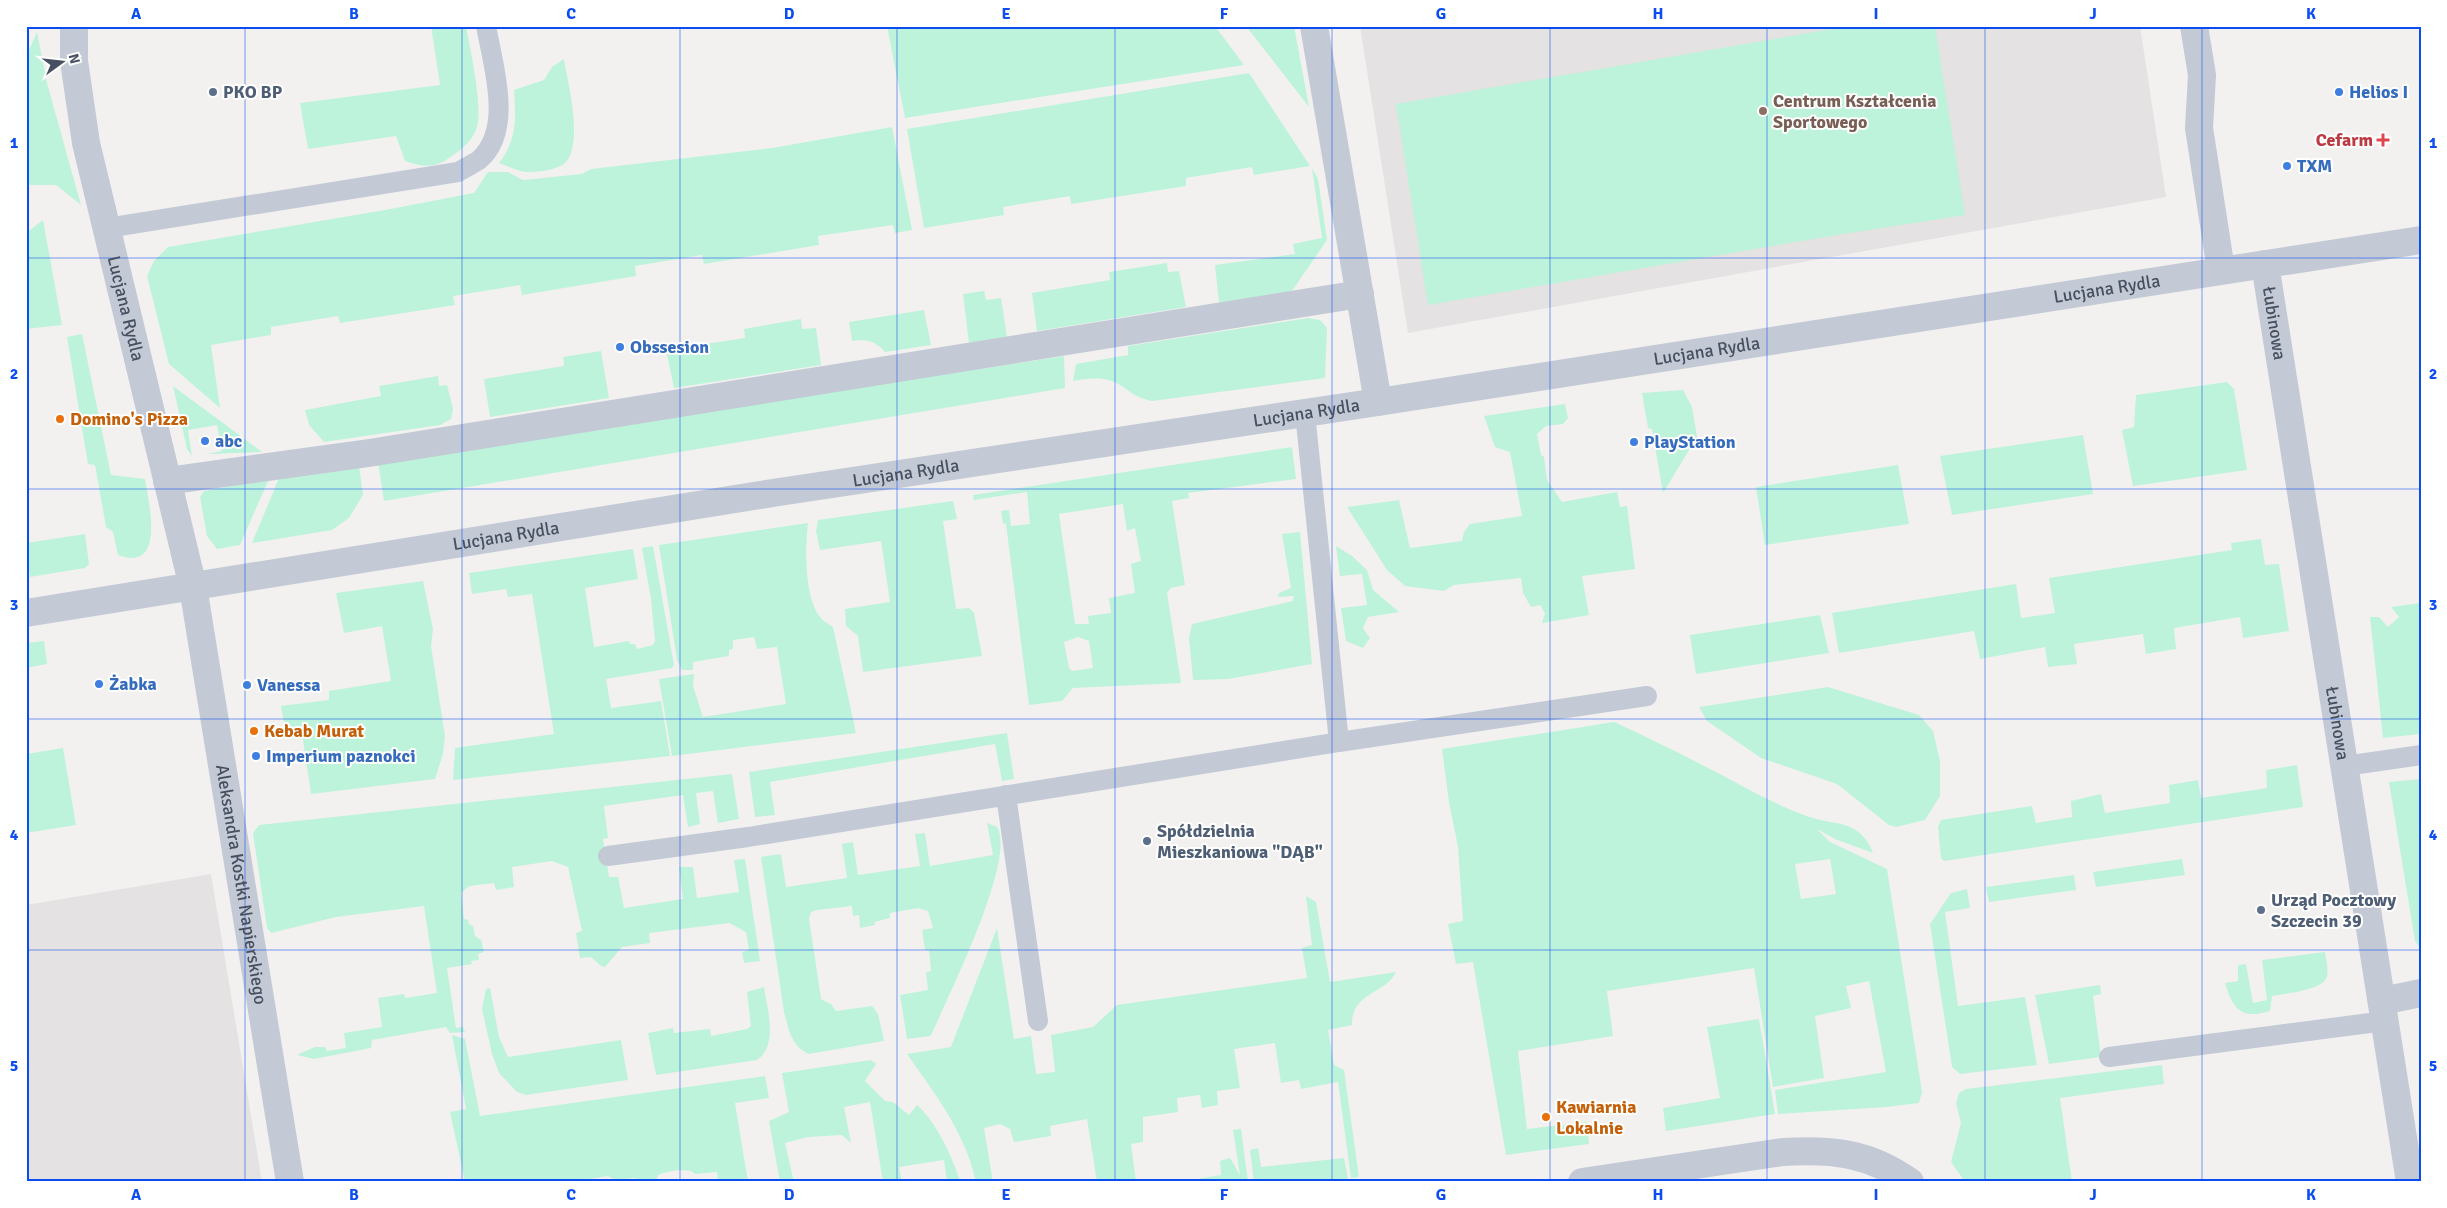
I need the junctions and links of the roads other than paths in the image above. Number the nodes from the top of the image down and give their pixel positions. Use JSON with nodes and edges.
{"nodes":[{"id":1,"x":74,"y":26,"type":"edge"},
{"id":2,"x":486,"y":26,"type":"edge"},
{"id":3,"x":1314,"y":26,"type":"edge"},
{"id":4,"x":2194,"y":26,"type":"edge"},
{"id":5,"x":107,"y":228,"type":"junction"},
{"id":6,"x":2421,"y":240,"type":"edge"},
{"id":7,"x":2265,"y":264,"type":"junction"},
{"id":8,"x":2221,"y":270,"type":"junction"},
{"id":9,"x":1360,"y":294,"type":"junction"},
{"id":10,"x":1378,"y":402,"type":"junction"},
{"id":11,"x":1305,"y":413,"type":"junction"},
{"id":12,"x":167,"y":481,"type":"junction"},
{"id":13,"x":192,"y":587,"type":"junction"},
{"id":14,"x":26,"y":613,"type":"edge"},
{"id":15,"x":1647,"y":696,"type":"dead end"},
{"id":16,"x":1339,"y":742,"type":"junction"},
{"id":17,"x":2421,"y":755,"type":"edge"},
{"id":18,"x":2345,"y":766,"type":"junction"},
{"id":19,"x":1006,"y":795,"type":"junction"},
{"id":20,"x":608,"y":856,"type":"dead end"},
{"id":21,"x":2421,"y":993,"type":"edge"},
{"id":22,"x":2383,"y":1011,"type":"junction"},
{"id":23,"x":1038,"y":1020,"type":"dead end"},
{"id":24,"x":2109,"y":1057,"type":"dead end"},
{"id":25,"x":290,"y":1182,"type":"edge"},
{"id":26,"x":1582,"y":1182,"type":"edge"},
{"id":27,"x":1910,"y":1182,"type":"edge"},
{"id":28,"x":2410,"y":1182,"type":"edge"}],
"edges":[{"from":1,"to":5,"type":"street","name":"Lucjana Rydla"},
{"from":2,"to":5,"type":"lane"},
{"from":3,"to":9,"type":"street"},
{"from":4,"to":8,"type":"street"},
{"from":5,"to":12,"type":"street","name":"Lucjana Rydla"},
{"from":6,"to":7,"type":"street","name":"Lucjana Rydla"},
{"from":7,"to":8,"type":"street","name":"Lucjana Rydla"},
{"from":7,"to":18,"type":"street","name":"Łubinowa"},
{"from":8,"to":10,"type":"street","name":"Lucjana Rydla"},
{"from":9,"to":10,"type":"street"},
{"from":9,"to":12,"type":"street"},
{"from":10,"to":11,"type":"street","name":"Lucjana Rydla"},
{"from":11,"to":13,"type":"street","name":"Lucjana Rydla"},
{"from":11,"to":16,"type":"lane"},
{"from":12,"to":13,"type":"street","name":"Lucjana Rydla"},
{"from":13,"to":14,"type":"street","name":"Lucjana Rydla"},
{"from":13,"to":25,"type":"street","name":"Aleksandra Kostki Napierskiego"},
{"from":15,"to":16,"type":"lane"},
{"from":16,"to":19,"type":"lane"},
{"from":17,"to":18,"type":"lane"},
{"from":18,"to":22,"type":"street","name":"Łubinowa"},
{"from":19,"to":20,"type":"lane"},
{"from":19,"to":23,"type":"lane"},
{"from":21,"to":22,"type":"street"},
{"from":22,"to":24,"type":"lane"},
{"from":22,"to":28,"type":"street","name":"Łubinowa"},
{"from":26,"to":27,"type":"street"}]}
